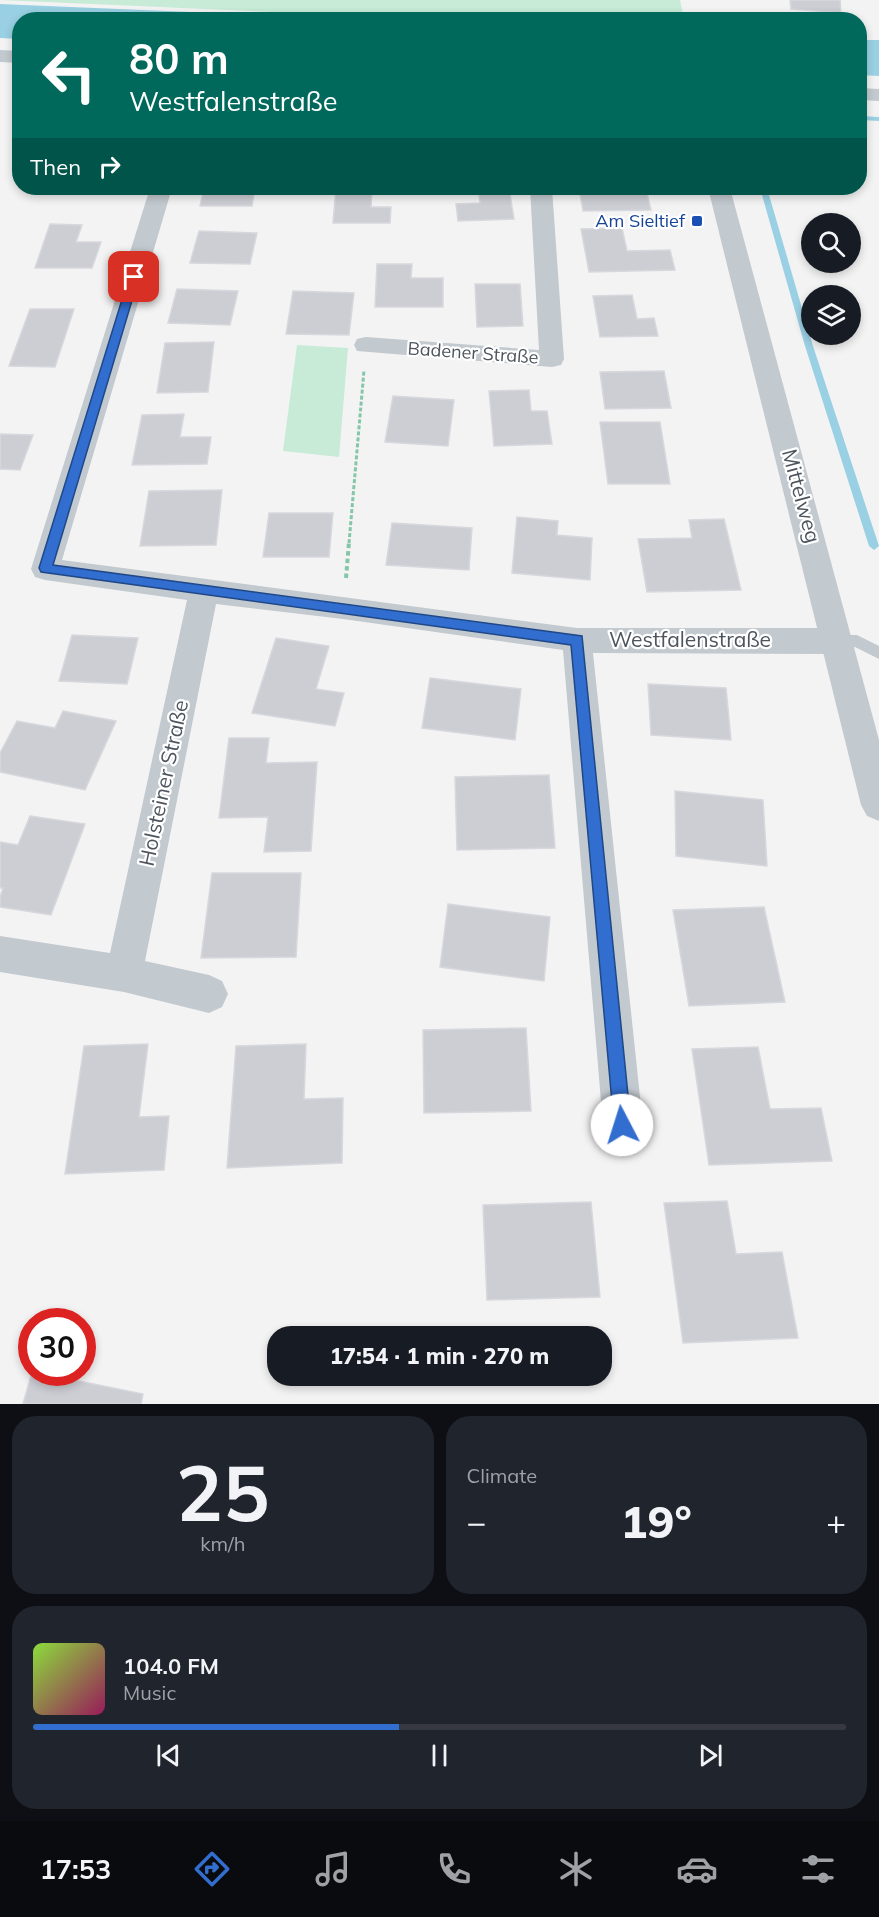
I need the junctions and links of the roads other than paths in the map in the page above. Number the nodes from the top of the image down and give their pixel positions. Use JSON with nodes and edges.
{"nodes":[{"id":1,"x":159,"y":195,"type":"edge"},
{"id":2,"x":541,"y":195,"type":"edge"},
{"id":3,"x":721,"y":195,"type":"edge"},
{"id":4,"x":366,"y":345,"type":"road end"},
{"id":5,"x":204,"y":591,"type":"junction"},
{"id":6,"x":577,"y":640,"type":"junction"},
{"id":7,"x":838,"y":641,"type":"junction"},
{"id":8,"x":879,"y":653,"type":"edge"},
{"id":9,"x":879,"y":805,"type":"edge"},
{"id":10,"x":0,"y":954,"type":"edge"},
{"id":11,"x":124,"y":974,"type":"junction"},
{"id":12,"x":210,"y":994,"type":"dead end"},
{"id":13,"x":622,"y":1125,"type":"dead end"}],
"edges":[{"from":1,"to":5,"type":"street","name":"Westfalenstraße"},
{"from":2,"to":4,"type":"street","name":"Badener Straße"},
{"from":3,"to":7,"type":"street","name":"Mittelweg"},
{"from":5,"to":6,"type":"street","name":"Westfalenstraße"},
{"from":5,"to":11,"type":"street","name":"Holsteiner Straße"},
{"from":6,"to":7,"type":"street","name":"Westfalenstraße"},
{"from":6,"to":13,"type":"street"},
{"from":7,"to":8,"type":"lane"},
{"from":7,"to":9,"type":"street","name":"Mittelweg"},
{"from":10,"to":11,"type":"street"},
{"from":11,"to":12,"type":"street"}]}
